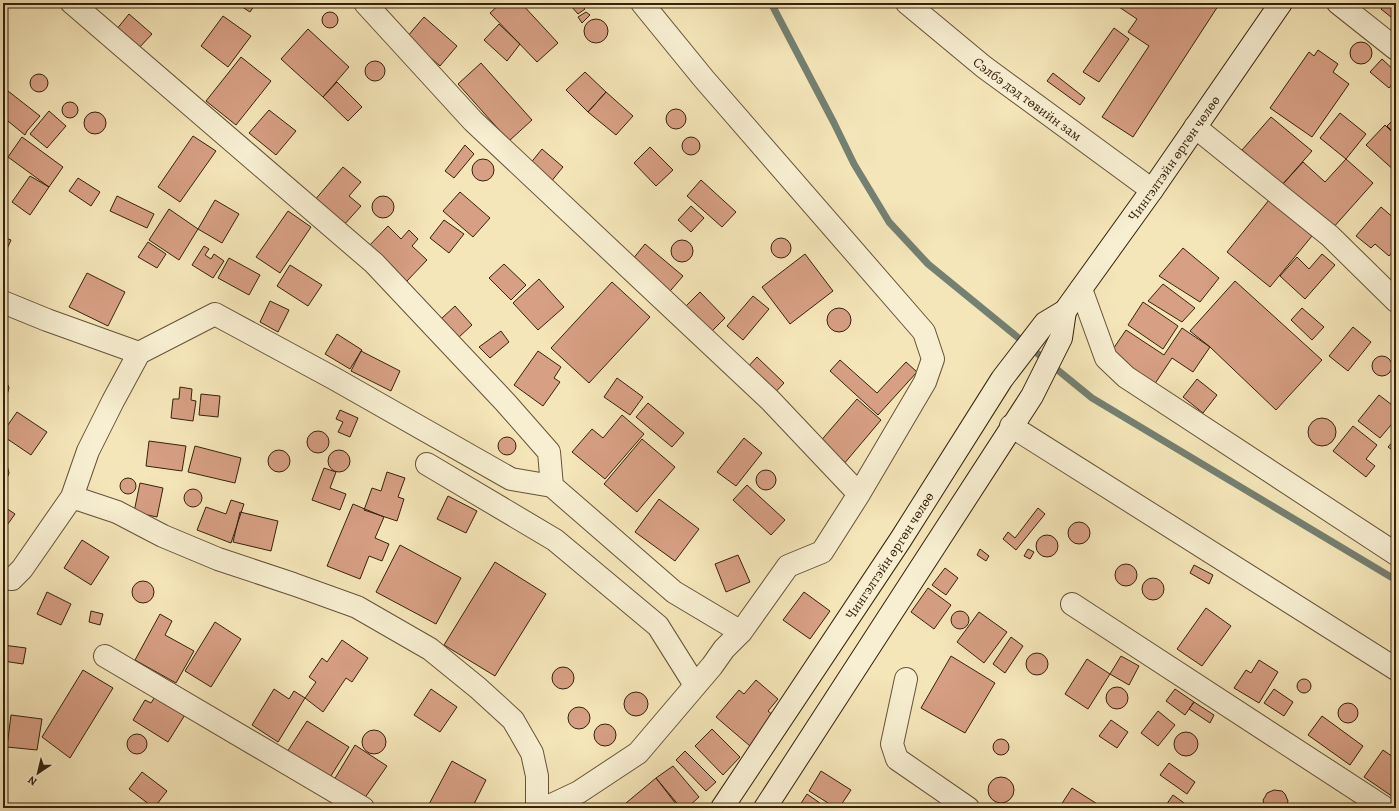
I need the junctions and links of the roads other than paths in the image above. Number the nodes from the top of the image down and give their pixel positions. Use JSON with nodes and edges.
{"nodes":[{"id":1,"x":72,"y":3,"type":"edge"},
{"id":2,"x":365,"y":3,"type":"edge"},
{"id":3,"x":642,"y":3,"type":"edge"},
{"id":4,"x":907,"y":3,"type":"edge"},
{"id":5,"x":1281,"y":3,"type":"edge"},
{"id":6,"x":1338,"y":3,"type":"edge"},
{"id":7,"x":1396,"y":49,"type":"edge"},
{"id":8,"x":1195,"y":127,"type":"junction"},
{"id":9,"x":1152,"y":190,"type":"junction"},
{"id":10,"x":1081,"y":288,"type":"junction"},
{"id":11,"x":1396,"y":301,"type":"edge"},
{"id":12,"x":3,"y":302,"type":"edge"},
{"id":13,"x":1065,"y":311,"type":"junction"},
{"id":14,"x":139,"y":353,"type":"junction"},
{"id":15,"x":1011,"y":426,"type":"junction"},
{"id":16,"x":427,"y":464,"type":"dead end"},
{"id":17,"x":552,"y":486,"type":"junction"},
{"id":18,"x":859,"y":494,"type":"junction"},
{"id":19,"x":72,"y":497,"type":"junction"},
{"id":20,"x":1396,"y":554,"type":"edge"},
{"id":21,"x":3,"y":578,"type":"edge"},
{"id":22,"x":1072,"y":604,"type":"dead end"},
{"id":23,"x":741,"y":632,"type":"junction"},
{"id":24,"x":106,"y":656,"type":"dead end"},
{"id":25,"x":1396,"y":669,"type":"edge"},
{"id":26,"x":906,"y":679,"type":"dead end"},
{"id":27,"x":695,"y":685,"type":"junction"},
{"id":28,"x":363,"y":808,"type":"edge"},
{"id":29,"x":537,"y":808,"type":"edge"},
{"id":30,"x":544,"y":808,"type":"edge"},
{"id":31,"x":722,"y":808,"type":"edge"},
{"id":32,"x":765,"y":808,"type":"edge"},
{"id":33,"x":968,"y":808,"type":"edge"},
{"id":34,"x":1385,"y":808,"type":"edge"}],
"edges":[{"from":1,"to":17,"type":"street"},
{"from":2,"to":18,"type":"street"},
{"from":3,"to":18,"type":"street"},
{"from":4,"to":9,"type":"street","name":"Сэлбэ дэд төвийн зам"},
{"from":5,"to":8,"type":"street","name":"Чингэлтэйн өргөн чөлөө"},
{"from":6,"to":7,"type":"street"},
{"from":8,"to":9,"type":"street","name":"Чингэлтэйн өргөн чөлөө"},
{"from":8,"to":11,"type":"street"},
{"from":9,"to":10,"type":"street","name":"Чингэлтэйн өргөн чөлөө"},
{"from":10,"to":13,"type":"street","name":"Чингэлтэйн өргөн чөлөө"},
{"from":10,"to":20,"type":"street"},
{"from":12,"to":14,"type":"street"},
{"from":13,"to":15,"type":"street","name":"Чингэлтэйн өргөн чөлөө"},
{"from":13,"to":31,"type":"street","name":"Чингэлтэйн өргөн чөлөө"},
{"from":14,"to":17,"type":"street"},
{"from":14,"to":19,"type":"street"},
{"from":15,"to":25,"type":"street"},
{"from":15,"to":32,"type":"street","name":"Чингэлтэйн өргөн чөлөө"},
{"from":16,"to":27,"type":"street"},
{"from":17,"to":23,"type":"street"},
{"from":18,"to":23,"type":"street"},
{"from":19,"to":21,"type":"street"},
{"from":19,"to":29,"type":"street"},
{"from":22,"to":34,"type":"street"},
{"from":23,"to":27,"type":"street"},
{"from":24,"to":28,"type":"street"},
{"from":26,"to":33,"type":"street"},
{"from":27,"to":30,"type":"street"}]}
